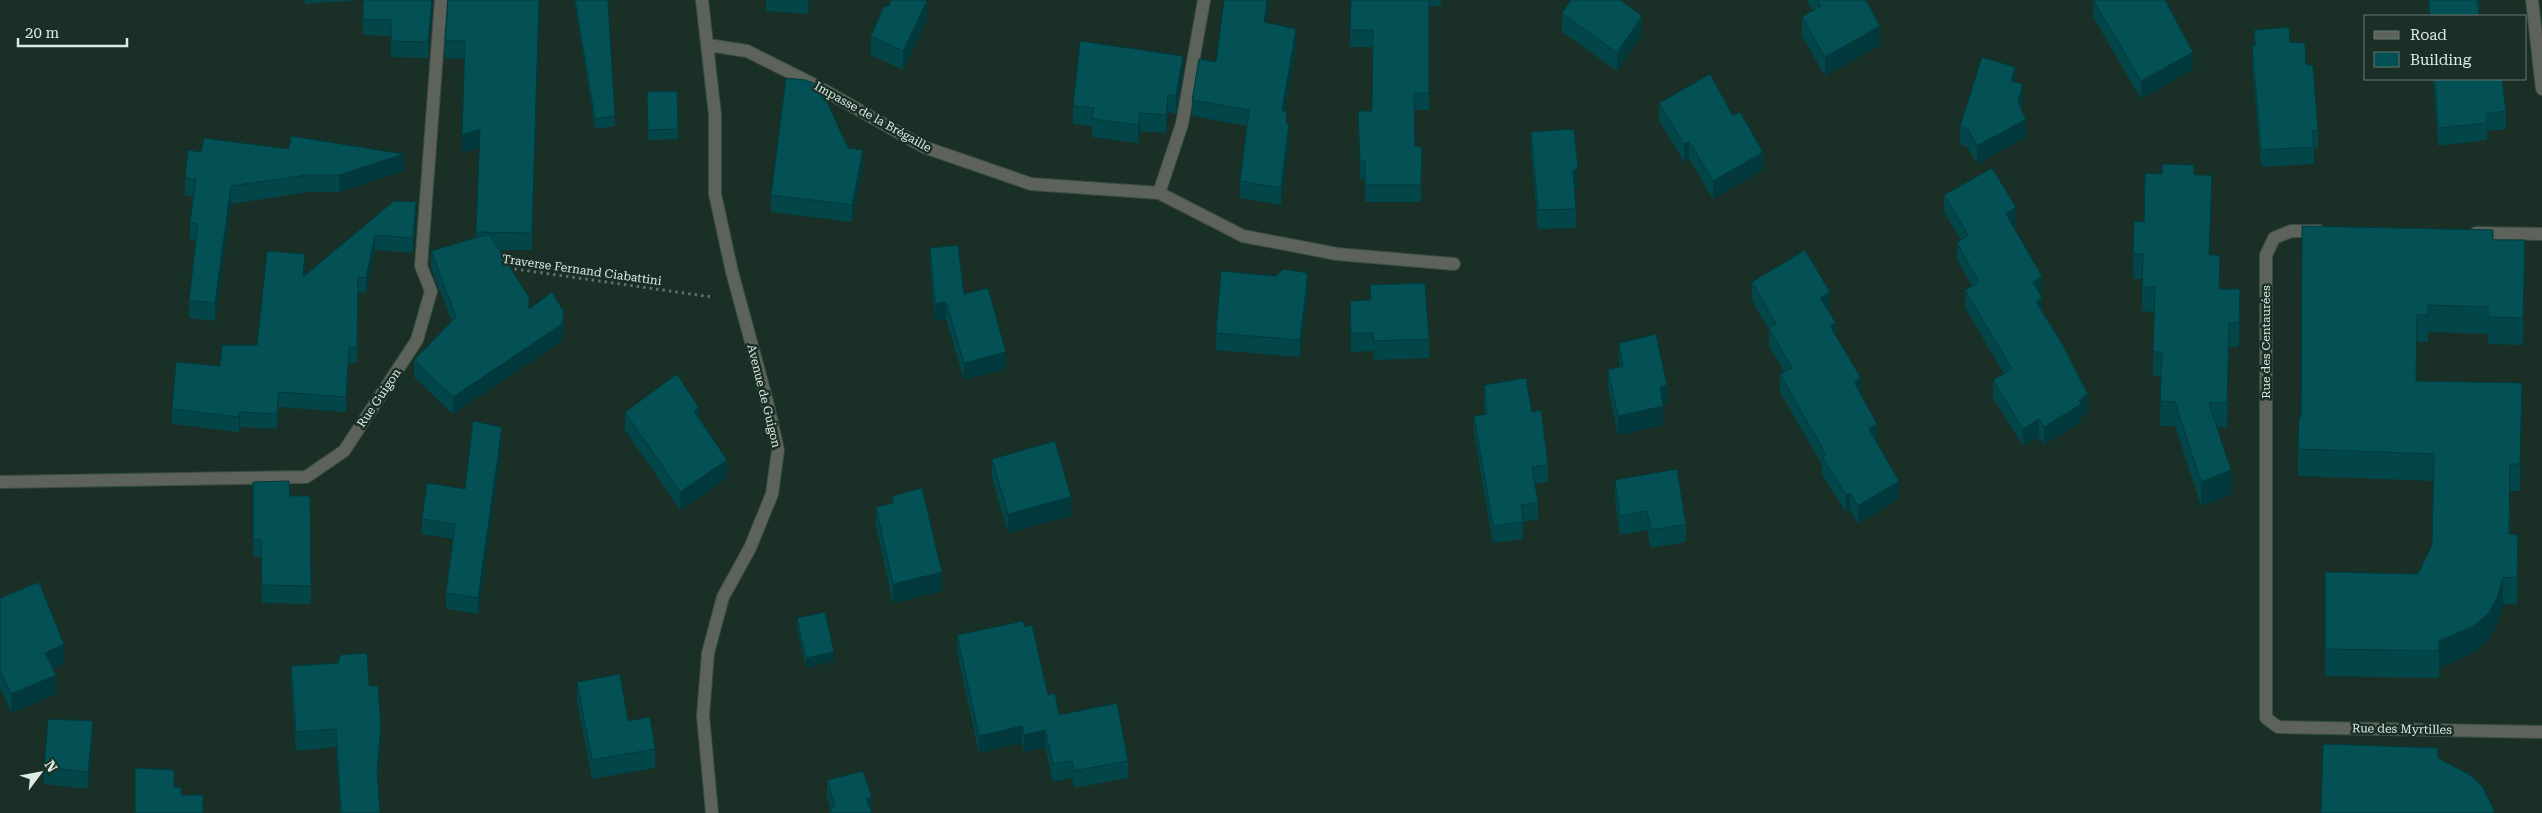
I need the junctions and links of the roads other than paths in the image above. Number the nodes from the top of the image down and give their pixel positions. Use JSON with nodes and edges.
{"nodes":[{"id":1,"x":441,"y":0,"type":"edge"},
{"id":2,"x":702,"y":0,"type":"edge"},
{"id":3,"x":1204,"y":0,"type":"edge"},
{"id":4,"x":2532,"y":0,"type":"edge"},
{"id":5,"x":708,"y":45,"type":"junction"},
{"id":6,"x":2542,"y":89,"type":"edge"},
{"id":7,"x":1159,"y":193,"type":"junction"},
{"id":8,"x":2330,"y":231,"type":"edge"},
{"id":9,"x":2465,"y":233,"type":"edge"},
{"id":10,"x":2542,"y":234,"type":"edge"},
{"id":11,"x":1454,"y":264,"type":"dead end"},
{"id":12,"x":0,"y":482,"type":"edge"},
{"id":13,"x":2266,"y":718,"type":"joint"},
{"id":14,"x":2542,"y":732,"type":"edge"},
{"id":15,"x":712,"y":813,"type":"edge"}],
"edges":[{"from":1,"to":12,"type":"street","name":"Rue Guigon"},
{"from":2,"to":5,"type":"street","name":"Avenue de Guigon"},
{"from":3,"to":7,"type":"street"},
{"from":4,"to":6,"type":"street"},
{"from":5,"to":7,"type":"street","name":"Impasse de la Brégaille"},
{"from":5,"to":15,"type":"street","name":"Avenue de Guigon"},
{"from":7,"to":11,"type":"street","name":"Impasse de la Brégaille"},
{"from":8,"to":13,"type":"street","name":"Rue des Centaurées"},
{"from":9,"to":10,"type":"street"},
{"from":13,"to":14,"type":"street","name":"Rue des Myrtilles"}]}
